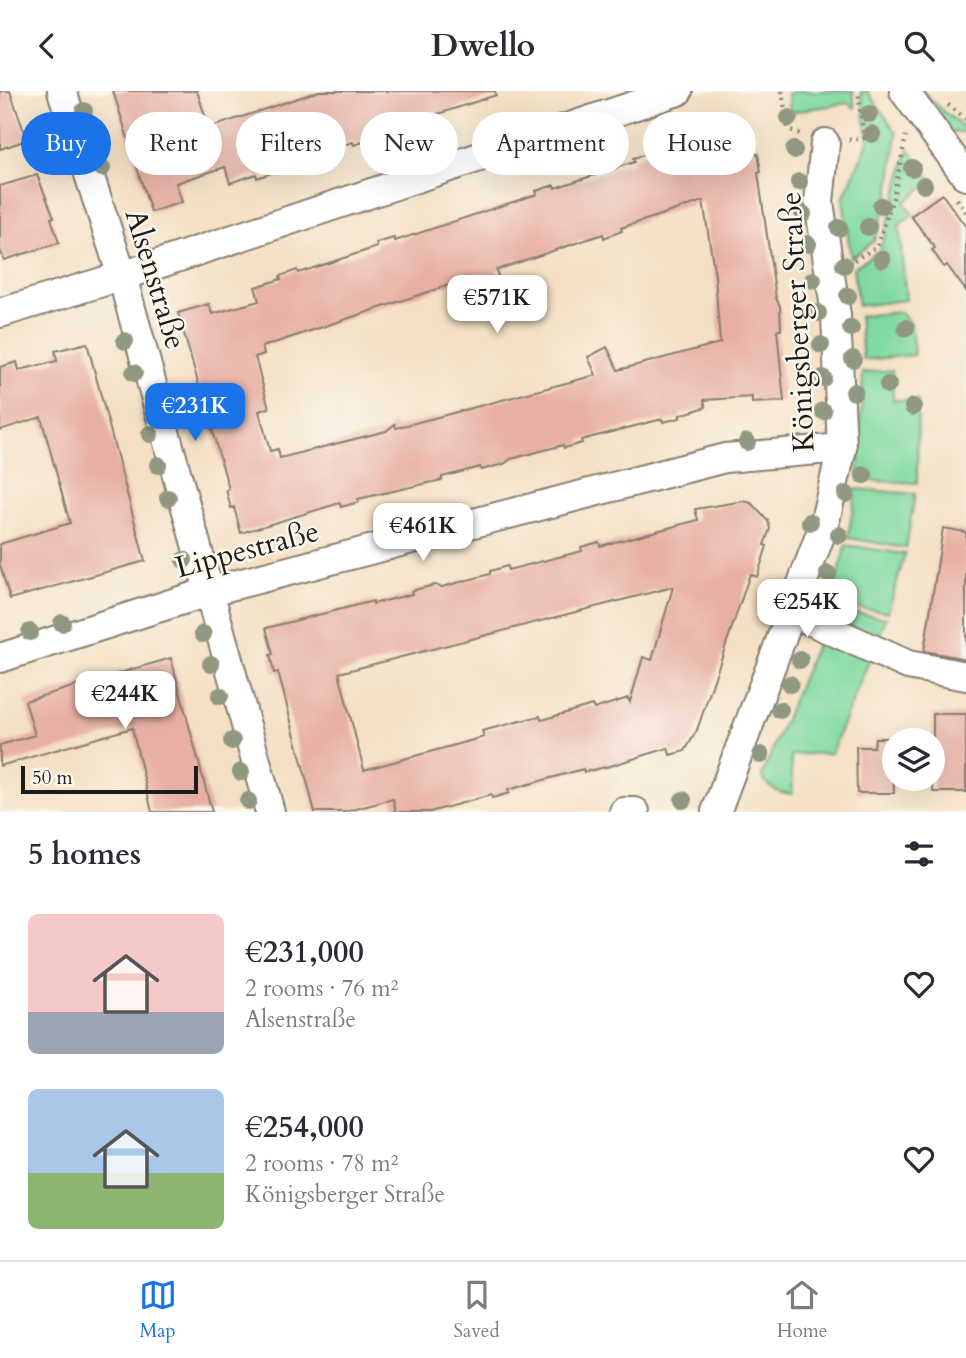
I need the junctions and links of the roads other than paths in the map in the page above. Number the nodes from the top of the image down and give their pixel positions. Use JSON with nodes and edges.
{"nodes":[{"id":1,"x":62,"y":91,"type":"edge"},
{"id":2,"x":678,"y":91,"type":"edge"},
{"id":3,"x":908,"y":97,"type":"edge"},
{"id":4,"x":825,"y":143,"type":"dead end"},
{"id":5,"x":966,"y":176,"type":"edge"},
{"id":6,"x":122,"y":276,"type":"junction"},
{"id":7,"x":0,"y":313,"type":"edge"},
{"id":8,"x":842,"y":449,"type":"junction"},
{"id":9,"x":211,"y":591,"type":"junction"},
{"id":10,"x":791,"y":612,"type":"junction"},
{"id":11,"x":0,"y":658,"type":"edge"},
{"id":12,"x":966,"y":676,"type":"edge"},
{"id":13,"x":270,"y":812,"type":"edge"},
{"id":14,"x":624,"y":812,"type":"edge"},
{"id":15,"x":635,"y":812,"type":"edge"},
{"id":16,"x":716,"y":812,"type":"edge"}],
"edges":[{"from":1,"to":6,"type":"street","name":"Alsenstraße"},
{"from":2,"to":6,"type":"street"},
{"from":3,"to":5,"type":"street"},
{"from":4,"to":8,"type":"street","name":"Königsberger Straße"},
{"from":6,"to":7,"type":"street"},
{"from":6,"to":9,"type":"street","name":"Alsenstraße"},
{"from":8,"to":9,"type":"street","name":"Lippestraße"},
{"from":8,"to":10,"type":"street","name":"Königsberger Straße"},
{"from":9,"to":11,"type":"street","name":"Lippestraße"},
{"from":9,"to":13,"type":"street","name":"Alsenstraße"},
{"from":10,"to":12,"type":"street"},
{"from":10,"to":16,"type":"street","name":"Königsberger Straße"},
{"from":14,"to":15,"type":"street"}]}
